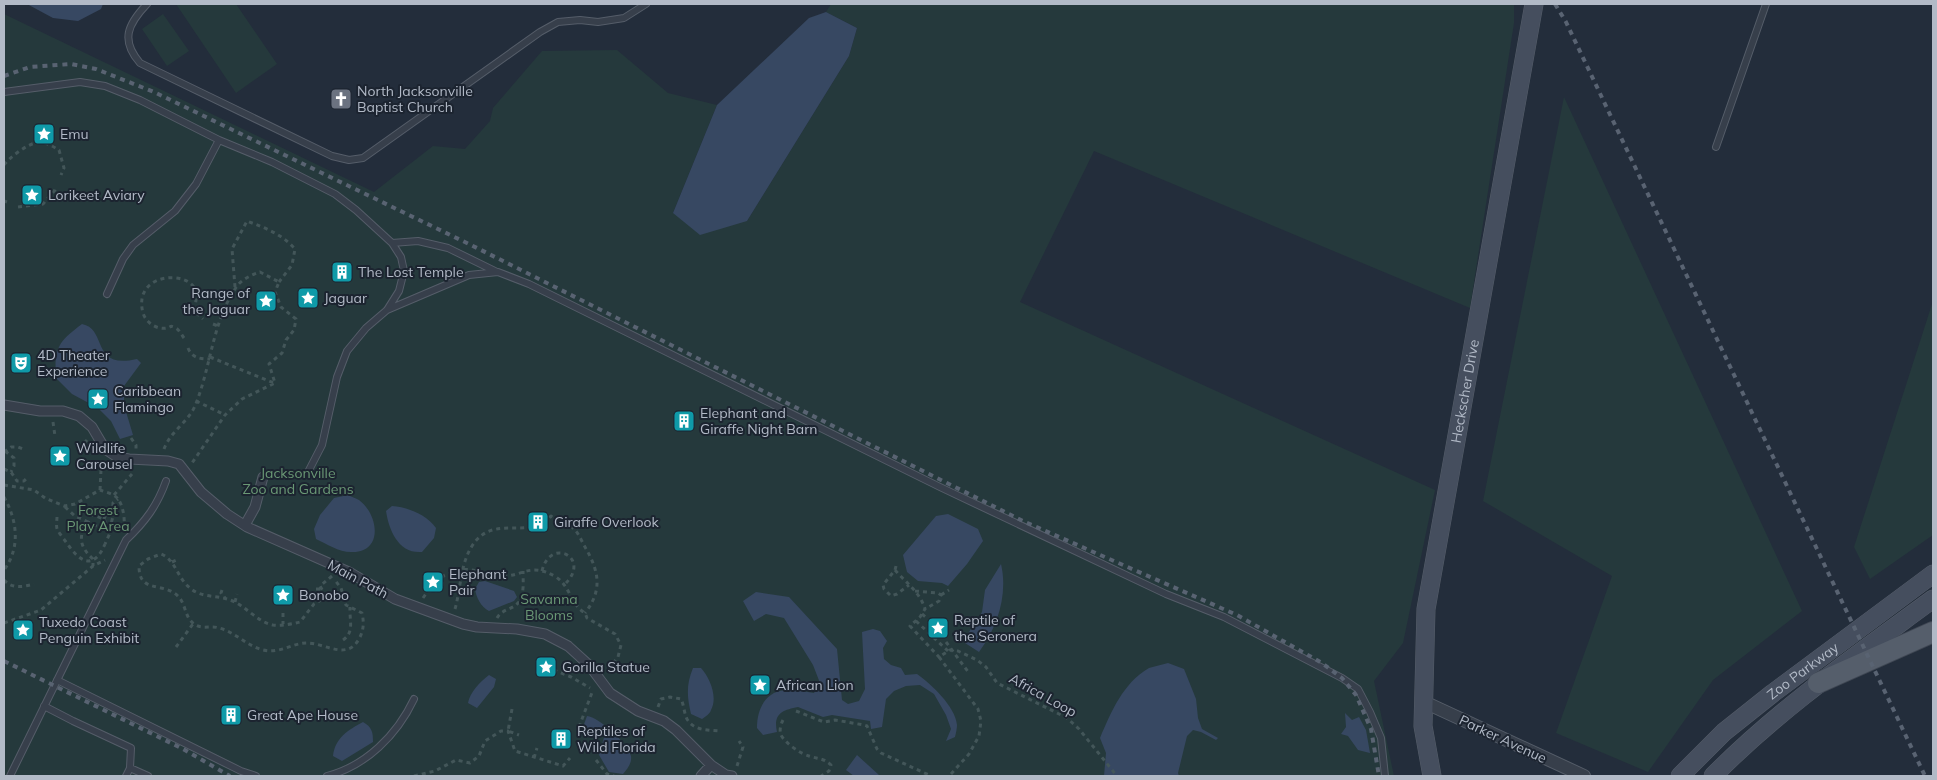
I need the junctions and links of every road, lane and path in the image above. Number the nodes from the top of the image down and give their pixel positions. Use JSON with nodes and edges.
{"nodes":[{"id":1,"x":147,"y":4,"type":"edge"},
{"id":2,"x":646,"y":4,"type":"edge"},
{"id":3,"x":1766,"y":4,"type":"edge"},
{"id":4,"x":1535,"y":5,"type":"edge"},
{"id":5,"x":4,"y":92,"type":"edge"},
{"id":6,"x":218,"y":140,"type":"junction"},
{"id":7,"x":1716,"y":147,"type":"dead end"},
{"id":8,"x":4,"y":165,"type":"edge"},
{"id":9,"x":61,"y":175,"type":"dead end"},
{"id":10,"x":56,"y":186,"type":"dead end"},
{"id":11,"x":18,"y":207,"type":"dead end"},
{"id":12,"x":392,"y":243,"type":"junction"},
{"id":13,"x":498,"y":272,"type":"junction"},
{"id":14,"x":279,"y":282,"type":"junction"},
{"id":15,"x":235,"y":287,"type":"junction"},
{"id":16,"x":107,"y":294,"type":"dead end"},
{"id":17,"x":387,"y":310,"type":"junction"},
{"id":18,"x":203,"y":319,"type":"dead end"},
{"id":19,"x":213,"y":324,"type":"dead end"},
{"id":20,"x":218,"y":326,"type":"junction"},
{"id":21,"x":184,"y":338,"type":"dead end"},
{"id":22,"x":188,"y":348,"type":"dead end"},
{"id":23,"x":210,"y":358,"type":"junction"},
{"id":24,"x":275,"y":383,"type":"junction"},
{"id":25,"x":196,"y":401,"type":"junction"},
{"id":26,"x":4,"y":405,"type":"edge"},
{"id":27,"x":226,"y":415,"type":"junction"},
{"id":28,"x":23,"y":449,"type":"dead end"},
{"id":29,"x":5,"y":452,"type":"edge"},
{"id":30,"x":117,"y":457,"type":"junction"},
{"id":31,"x":163,"y":461,"type":"junction"},
{"id":32,"x":4,"y":469,"type":"edge"},
{"id":33,"x":11,"y":472,"type":"junction"},
{"id":34,"x":186,"y":472,"type":"junction"},
{"id":35,"x":132,"y":474,"type":"dead end"},
{"id":36,"x":307,"y":474,"type":"dead end"},
{"id":37,"x":263,"y":477,"type":"dead end"},
{"id":38,"x":27,"y":478,"type":"dead end"},
{"id":39,"x":166,"y":482,"type":"dead end"},
{"id":40,"x":4,"y":484,"type":"edge"},
{"id":41,"x":100,"y":490,"type":"junction"},
{"id":42,"x":114,"y":495,"type":"junction"},
{"id":43,"x":4,"y":496,"type":"edge"},
{"id":44,"x":118,"y":498,"type":"junction"},
{"id":45,"x":64,"y":506,"type":"junction"},
{"id":46,"x":108,"y":508,"type":"dead end"},
{"id":47,"x":90,"y":514,"type":"dead end"},
{"id":48,"x":57,"y":517,"type":"dead end"},
{"id":49,"x":104,"y":519,"type":"junction"},
{"id":50,"x":86,"y":521,"type":"junction"},
{"id":51,"x":245,"y":526,"type":"junction"},
{"id":52,"x":123,"y":532,"type":"dead end"},
{"id":53,"x":93,"y":558,"type":"junction"},
{"id":54,"x":179,"y":559,"type":"dead end"},
{"id":55,"x":105,"y":560,"type":"dead end"},
{"id":56,"x":172,"y":562,"type":"junction"},
{"id":57,"x":93,"y":566,"type":"junction"},
{"id":58,"x":896,"y":566,"type":"dead end"},
{"id":59,"x":463,"y":569,"type":"junction"},
{"id":60,"x":4,"y":570,"type":"edge"},
{"id":61,"x":895,"y":570,"type":"junction"},
{"id":62,"x":524,"y":571,"type":"junction"},
{"id":63,"x":542,"y":571,"type":"junction"},
{"id":64,"x":1933,"y":574,"type":"edge"},
{"id":65,"x":4,"y":580,"type":"edge"},
{"id":66,"x":34,"y":584,"type":"dead end"},
{"id":67,"x":564,"y":585,"type":"junction"},
{"id":68,"x":909,"y":585,"type":"junction"},
{"id":69,"x":316,"y":589,"type":"dead end"},
{"id":70,"x":322,"y":589,"type":"junction"},
{"id":71,"x":222,"y":590,"type":"dead end"},
{"id":72,"x":949,"y":590,"type":"dead end"},
{"id":73,"x":915,"y":591,"type":"junction"},
{"id":74,"x":237,"y":594,"type":"dead end"},
{"id":75,"x":941,"y":595,"type":"junction"},
{"id":76,"x":225,"y":599,"type":"junction"},
{"id":77,"x":1933,"y":599,"type":"edge"},
{"id":78,"x":235,"y":602,"type":"junction"},
{"id":79,"x":350,"y":607,"type":"junction"},
{"id":80,"x":418,"y":608,"type":"junction"},
{"id":81,"x":925,"y":609,"type":"junction"},
{"id":82,"x":585,"y":612,"type":"junction"},
{"id":83,"x":283,"y":613,"type":"dead end"},
{"id":84,"x":922,"y":614,"type":"junction"},
{"id":85,"x":928,"y":619,"type":"dead end"},
{"id":86,"x":452,"y":620,"type":"junction"},
{"id":87,"x":916,"y":621,"type":"junction"},
{"id":88,"x":4,"y":623,"type":"edge"},
{"id":89,"x":193,"y":624,"type":"junction"},
{"id":90,"x":283,"y":624,"type":"junction"},
{"id":91,"x":494,"y":628,"type":"junction"},
{"id":92,"x":1933,"y":632,"type":"edge"},
{"id":93,"x":342,"y":640,"type":"dead end"},
{"id":94,"x":946,"y":642,"type":"dead end"},
{"id":95,"x":176,"y":647,"type":"dead end"},
{"id":96,"x":949,"y":650,"type":"junction"},
{"id":97,"x":939,"y":657,"type":"junction"},
{"id":98,"x":546,"y":667,"type":"dead end"},
{"id":99,"x":969,"y":673,"type":"dead end"},
{"id":100,"x":57,"y":680,"type":"junction"},
{"id":101,"x":601,"y":680,"type":"junction"},
{"id":102,"x":1818,"y":684,"type":"junction"},
{"id":103,"x":593,"y":690,"type":"junction"},
{"id":104,"x":414,"y":699,"type":"dead end"},
{"id":105,"x":1422,"y":701,"type":"junction"},
{"id":106,"x":44,"y":706,"type":"junction"},
{"id":107,"x":512,"y":709,"type":"dead end"},
{"id":108,"x":796,"y":711,"type":"dead end"},
{"id":109,"x":654,"y":716,"type":"junction"},
{"id":110,"x":783,"y":720,"type":"dead end"},
{"id":111,"x":580,"y":727,"type":"dead end"},
{"id":112,"x":508,"y":731,"type":"junction"},
{"id":113,"x":720,"y":731,"type":"dead end"},
{"id":114,"x":519,"y":735,"type":"dead end"},
{"id":115,"x":739,"y":741,"type":"dead end"},
{"id":116,"x":537,"y":748,"type":"dead end"},
{"id":117,"x":534,"y":758,"type":"junction"},
{"id":118,"x":570,"y":758,"type":"dead end"},
{"id":119,"x":596,"y":760,"type":"dead end"},
{"id":120,"x":711,"y":765,"type":"junction"},
{"id":121,"x":130,"y":768,"type":"junction"},
{"id":122,"x":734,"y":772,"type":"edge"},
{"id":123,"x":951,"y":774,"type":"dead end"},
{"id":124,"x":10,"y":776,"type":"edge"},
{"id":125,"x":126,"y":776,"type":"edge"},
{"id":126,"x":148,"y":776,"type":"edge"},
{"id":127,"x":256,"y":776,"type":"edge"},
{"id":128,"x":327,"y":776,"type":"edge"},
{"id":129,"x":414,"y":776,"type":"edge"},
{"id":130,"x":614,"y":776,"type":"edge"},
{"id":131,"x":701,"y":776,"type":"edge"},
{"id":132,"x":821,"y":776,"type":"edge"},
{"id":133,"x":931,"y":776,"type":"edge"},
{"id":134,"x":1118,"y":776,"type":"edge"},
{"id":135,"x":1385,"y":776,"type":"edge"},
{"id":136,"x":1432,"y":776,"type":"edge"},
{"id":137,"x":1584,"y":776,"type":"edge"},
{"id":138,"x":1680,"y":776,"type":"edge"},
{"id":139,"x":1713,"y":776,"type":"edge"}],
"edges":[{"from":1,"to":2,"type":"lane"},
{"from":3,"to":7,"type":"lane"},
{"from":4,"to":105,"type":"main road","name":"Heckscher Drive"},
{"from":5,"to":6,"type":"lane"},
{"from":6,"to":12,"type":"lane"},
{"from":6,"to":16,"type":"lane"},
{"from":8,"to":9,"type":"path"},
{"from":10,"to":11,"type":"path"},
{"from":12,"to":13,"type":"lane"},
{"from":12,"to":17,"type":"lane"},
{"from":13,"to":17,"type":"lane"},
{"from":13,"to":135,"type":"lane"},
{"from":14,"to":15,"type":"path"},
{"from":14,"to":15,"type":"path"},
{"from":14,"to":24,"type":"path"},
{"from":15,"to":20,"type":"path"},
{"from":17,"to":36,"type":"lane"},
{"from":18,"to":21,"type":"path"},
{"from":19,"to":20,"type":"path"},
{"from":20,"to":23,"type":"path"},
{"from":22,"to":23,"type":"path"},
{"from":23,"to":24,"type":"path"},
{"from":23,"to":25,"type":"path"},
{"from":24,"to":27,"type":"path"},
{"from":25,"to":27,"type":"path"},
{"from":25,"to":31,"type":"path"},
{"from":26,"to":30,"type":"street"},
{"from":27,"to":34,"type":"path"},
{"from":28,"to":29,"type":"path"},
{"from":29,"to":33,"type":"path"},
{"from":30,"to":31,"type":"street","name":"Main Path"},
{"from":30,"to":41,"type":"path"},
{"from":31,"to":34,"type":"street","name":"Main Path"},
{"from":32,"to":33,"type":"path"},
{"from":33,"to":38,"type":"path"},
{"from":34,"to":51,"type":"street","name":"Main Path"},
{"from":35,"to":42,"type":"path"},
{"from":37,"to":51,"type":"street"},
{"from":39,"to":100,"type":"lane"},
{"from":40,"to":45,"type":"path"},
{"from":41,"to":42,"type":"path"},
{"from":41,"to":45,"type":"path"},
{"from":42,"to":44,"type":"path"},
{"from":43,"to":60,"type":"path"},
{"from":44,"to":50,"type":"path"},
{"from":44,"to":52,"type":"path"},
{"from":45,"to":50,"type":"path"},
{"from":46,"to":49,"type":"path"},
{"from":47,"to":49,"type":"path","bridge":true},
{"from":48,"to":53,"type":"path"},
{"from":49,"to":53,"type":"path","bridge":true},
{"from":50,"to":53,"type":"path"},
{"from":51,"to":80,"type":"street","name":"Main Path"},
{"from":53,"to":57,"type":"path"},
{"from":54,"to":56,"type":"path"},
{"from":55,"to":57,"type":"path"},
{"from":56,"to":76,"type":"path"},
{"from":56,"to":89,"type":"path"},
{"from":57,"to":88,"type":"path"},
{"from":58,"to":61,"type":"path"},
{"from":59,"to":62,"type":"path"},
{"from":59,"to":80,"type":"path"},
{"from":59,"to":82,"type":"path"},
{"from":59,"to":86,"type":"path"},
{"from":61,"to":68,"type":"path"},
{"from":61,"to":68,"type":"path"},
{"from":62,"to":63,"type":"path"},
{"from":62,"to":91,"type":"path"},
{"from":63,"to":67,"type":"path"},
{"from":63,"to":67,"type":"path"},
{"from":64,"to":138,"type":"main road","name":"Zoo Parkway"},
{"from":65,"to":66,"type":"path"},
{"from":67,"to":82,"type":"path"},
{"from":68,"to":73,"type":"path"},
{"from":69,"to":70,"type":"path"},
{"from":70,"to":79,"type":"path"},
{"from":70,"to":90,"type":"path"},
{"from":71,"to":76,"type":"path"},
{"from":72,"to":75,"type":"path"},
{"from":73,"to":75,"type":"path"},
{"from":73,"to":81,"type":"path"},
{"from":74,"to":78,"type":"path"},
{"from":75,"to":81,"type":"path"},
{"from":76,"to":78,"type":"path"},
{"from":77,"to":102,"type":"main road","name":"Zoo Parkway"},
{"from":78,"to":90,"type":"path"},
{"from":79,"to":89,"type":"path"},
{"from":79,"to":93,"type":"path"},
{"from":80,"to":86,"type":"street","name":"Main Path"},
{"from":81,"to":84,"type":"path"},
{"from":82,"to":101,"type":"path"},
{"from":83,"to":90,"type":"path"},
{"from":84,"to":85,"type":"path"},
{"from":84,"to":87,"type":"path"},
{"from":86,"to":91,"type":"street","name":"Main Path"},
{"from":87,"to":96,"type":"path"},
{"from":87,"to":97,"type":"path"},
{"from":89,"to":95,"type":"path"},
{"from":91,"to":101,"type":"street","name":"Main Path"},
{"from":92,"to":102,"type":"main road"},
{"from":94,"to":96,"type":"path"},
{"from":96,"to":97,"type":"path"},
{"from":96,"to":99,"type":"path"},
{"from":96,"to":134,"type":"path","name":"Africa Loop"},
{"from":97,"to":123,"type":"path"},
{"from":98,"to":103,"type":"path"},
{"from":100,"to":106,"type":"lane"},
{"from":100,"to":127,"type":"lane"},
{"from":101,"to":103,"type":"path"},
{"from":101,"to":109,"type":"street","name":"Main Path"},
{"from":102,"to":139,"type":"main road","name":"Zoo Parkway"},
{"from":103,"to":111,"type":"path"},
{"from":104,"to":128,"type":"lane"},
{"from":105,"to":136,"type":"main road","name":"Heckscher Drive"},
{"from":105,"to":137,"type":"street","name":"Parker Avenue"},
{"from":106,"to":121,"type":"lane"},
{"from":106,"to":124,"type":"lane"},
{"from":107,"to":112,"type":"path"},
{"from":108,"to":133,"type":"path"},
{"from":109,"to":113,"type":"path"},
{"from":109,"to":120,"type":"street","name":"Main Path"},
{"from":110,"to":132,"type":"path"},
{"from":112,"to":114,"type":"path"},
{"from":112,"to":117,"type":"path"},
{"from":112,"to":129,"type":"path"},
{"from":115,"to":122,"type":"path"},
{"from":116,"to":117,"type":"path"},
{"from":117,"to":118,"type":"path"},
{"from":119,"to":130,"type":"path"},
{"from":120,"to":122,"type":"street","name":"Main Path"},
{"from":120,"to":131,"type":"street"},
{"from":121,"to":125,"type":"lane"},
{"from":121,"to":126,"type":"lane"}]}
